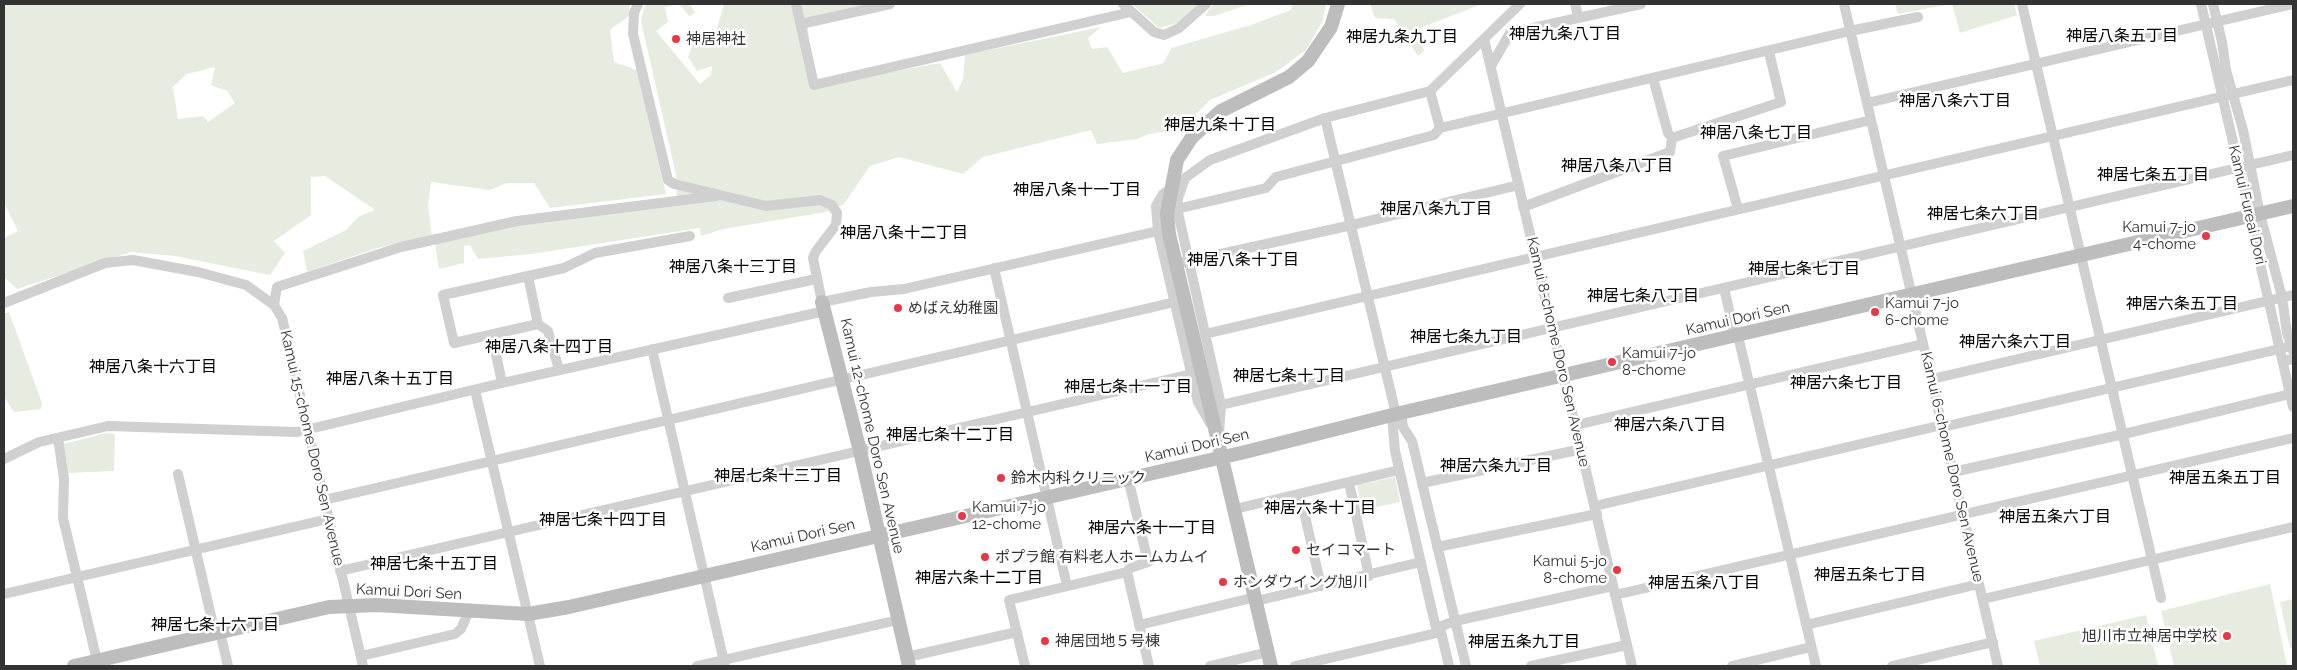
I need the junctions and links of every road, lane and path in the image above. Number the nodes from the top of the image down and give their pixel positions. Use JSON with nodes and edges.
{"nodes":[{"id":1,"x":638,"y":4,"type":"edge"},
{"id":2,"x":796,"y":4,"type":"edge"},
{"id":3,"x":890,"y":4,"type":"edge"},
{"id":4,"x":1123,"y":4,"type":"edge"},
{"id":5,"x":1206,"y":4,"type":"edge"},
{"id":6,"x":1338,"y":4,"type":"edge"},
{"id":7,"x":1520,"y":4,"type":"edge"},
{"id":8,"x":1574,"y":4,"type":"edge"},
{"id":9,"x":1641,"y":4,"type":"edge"},
{"id":10,"x":1844,"y":4,"type":"edge"},
{"id":11,"x":2022,"y":4,"type":"edge"},
{"id":12,"x":2200,"y":4,"type":"edge"},
{"id":13,"x":2213,"y":4,"type":"edge"},
{"id":14,"x":2293,"y":4,"type":"edge"},
{"id":15,"x":1131,"y":12,"type":"junction"},
{"id":16,"x":1578,"y":16,"type":"junction"},
{"id":17,"x":1918,"y":17,"type":"dead end"},
{"id":18,"x":2218,"y":23,"type":"junction"},
{"id":19,"x":801,"y":24,"type":"junction"},
{"id":20,"x":2206,"y":26,"type":"junction"},
{"id":21,"x":1850,"y":31,"type":"junction"},
{"id":22,"x":1484,"y":39,"type":"junction"},
{"id":23,"x":1769,"y":52,"type":"junction"},
{"id":24,"x":2036,"y":64,"type":"junction"},
{"id":25,"x":1491,"y":66,"type":"junction"},
{"id":26,"x":1654,"y":78,"type":"junction"},
{"id":27,"x":2293,"y":80,"type":"edge"},
{"id":28,"x":1430,"y":91,"type":"junction"},
{"id":29,"x":2234,"y":93,"type":"junction"},
{"id":30,"x":2221,"y":96,"type":"junction"},
{"id":31,"x":1867,"y":103,"type":"junction"},
{"id":32,"x":1502,"y":113,"type":"junction"},
{"id":33,"x":1325,"y":118,"type":"junction"},
{"id":34,"x":1871,"y":120,"type":"junction"},
{"id":35,"x":1440,"y":128,"type":"junction"},
{"id":36,"x":2054,"y":136,"type":"junction"},
{"id":37,"x":1672,"y":138,"type":"junction"},
{"id":38,"x":2293,"y":155,"type":"edge"},
{"id":39,"x":1335,"y":160,"type":"junction"},
{"id":40,"x":2251,"y":165,"type":"junction"},
{"id":41,"x":2239,"y":168,"type":"junction"},
{"id":42,"x":1187,"y":175,"type":"junction"},
{"id":43,"x":1884,"y":175,"type":"junction"},
{"id":44,"x":1519,"y":185,"type":"junction"},
{"id":45,"x":722,"y":196,"type":"junction"},
{"id":46,"x":2070,"y":206,"type":"junction"},
{"id":47,"x":2293,"y":206,"type":"edge"},
{"id":48,"x":1523,"y":207,"type":"junction"},
{"id":49,"x":1177,"y":208,"type":"junction"},
{"id":50,"x":1738,"y":209,"type":"junction"},
{"id":51,"x":1156,"y":215,"type":"junction"},
{"id":52,"x":2256,"y":215,"type":"junction"},
{"id":53,"x":1352,"y":225,"type":"junction"},
{"id":54,"x":1158,"y":231,"type":"junction"},
{"id":55,"x":690,"y":236,"type":"dead end"},
{"id":56,"x":1901,"y":247,"type":"junction"},
{"id":57,"x":1535,"y":255,"type":"junction"},
{"id":58,"x":2081,"y":255,"type":"junction"},
{"id":59,"x":1189,"y":260,"type":"junction"},
{"id":60,"x":1166,"y":266,"type":"junction"},
{"id":61,"x":994,"y":268,"type":"junction"},
{"id":62,"x":528,"y":276,"type":"junction"},
{"id":63,"x":816,"y":279,"type":"junction"},
{"id":64,"x":1724,"y":288,"type":"junction"},
{"id":65,"x":2293,"y":295,"type":"edge"},
{"id":66,"x":1368,"y":296,"type":"junction"},
{"id":67,"x":1912,"y":296,"type":"junction"},
{"id":68,"x":2282,"y":297,"type":"junction"},
{"id":69,"x":728,"y":298,"type":"dead end"},
{"id":70,"x":2268,"y":300,"type":"junction"},
{"id":71,"x":1175,"y":302,"type":"junction"},
{"id":72,"x":4,"y":303,"type":"edge"},
{"id":73,"x":274,"y":305,"type":"junction"},
{"id":74,"x":824,"y":306,"type":"junction"},
{"id":75,"x":538,"y":324,"type":"junction"},
{"id":76,"x":1552,"y":326,"type":"junction"},
{"id":77,"x":1206,"y":334,"type":"junction"},
{"id":78,"x":492,"y":335,"type":"junction"},
{"id":79,"x":1737,"y":336,"type":"junction"},
{"id":80,"x":1011,"y":340,"type":"junction"},
{"id":81,"x":2101,"y":341,"type":"junction"},
{"id":82,"x":1923,"y":344,"type":"junction"},
{"id":83,"x":652,"y":349,"type":"junction"},
{"id":84,"x":2280,"y":349,"type":"junction"},
{"id":85,"x":2292,"y":349,"type":"edge"},
{"id":86,"x":2288,"y":360,"type":"edge"},
{"id":87,"x":1385,"y":367,"type":"junction"},
{"id":88,"x":559,"y":370,"type":"junction"},
{"id":89,"x":1192,"y":374,"type":"junction"},
{"id":90,"x":1565,"y":376,"type":"junction"},
{"id":91,"x":1932,"y":379,"type":"junction"},
{"id":92,"x":841,"y":380,"type":"junction"},
{"id":93,"x":502,"y":383,"type":"junction"},
{"id":94,"x":1750,"y":384,"type":"junction"},
{"id":95,"x":2113,"y":388,"type":"junction"},
{"id":96,"x":475,"y":390,"type":"junction"},
{"id":97,"x":2290,"y":394,"type":"junction"},
{"id":98,"x":1222,"y":405,"type":"junction"},
{"id":99,"x":2293,"y":407,"type":"edge"},
{"id":100,"x":1027,"y":411,"type":"junction"},
{"id":101,"x":1396,"y":414,"type":"junction"},
{"id":102,"x":668,"y":419,"type":"junction"},
{"id":103,"x":1576,"y":426,"type":"junction"},
{"id":104,"x":1942,"y":426,"type":"junction"},
{"id":105,"x":308,"y":430,"type":"junction"},
{"id":106,"x":2124,"y":434,"type":"junction"},
{"id":107,"x":58,"y":438,"type":"junction"},
{"id":108,"x":1219,"y":438,"type":"junction"},
{"id":109,"x":2293,"y":438,"type":"edge"},
{"id":110,"x":1582,"y":449,"type":"junction"},
{"id":111,"x":860,"y":451,"type":"junction"},
{"id":112,"x":1223,"y":457,"type":"junction"},
{"id":113,"x":4,"y":458,"type":"edge"},
{"id":114,"x":492,"y":460,"type":"junction"},
{"id":115,"x":1769,"y":466,"type":"junction"},
{"id":116,"x":1399,"y":470,"type":"junction"},
{"id":117,"x":1953,"y":472,"type":"junction"},
{"id":118,"x":178,"y":474,"type":"dead end"},
{"id":119,"x":2133,"y":476,"type":"junction"},
{"id":120,"x":1128,"y":478,"type":"junction"},
{"id":121,"x":1349,"y":482,"type":"junction"},
{"id":122,"x":1422,"y":483,"type":"junction"},
{"id":123,"x":683,"y":492,"type":"junction"},
{"id":124,"x":1300,"y":494,"type":"junction"},
{"id":125,"x":1047,"y":496,"type":"junction"},
{"id":126,"x":324,"y":500,"type":"junction"},
{"id":127,"x":1235,"y":509,"type":"junction"},
{"id":128,"x":1596,"y":510,"type":"junction"},
{"id":129,"x":1963,"y":514,"type":"junction"},
{"id":130,"x":328,"y":518,"type":"junction"},
{"id":131,"x":2293,"y":527,"type":"edge"},
{"id":132,"x":509,"y":532,"type":"junction"},
{"id":133,"x":878,"y":535,"type":"junction"},
{"id":134,"x":1437,"y":546,"type":"junction"},
{"id":135,"x":196,"y":549,"type":"junction"},
{"id":136,"x":1790,"y":554,"type":"junction"},
{"id":137,"x":2152,"y":559,"type":"junction"},
{"id":138,"x":1421,"y":562,"type":"junction"},
{"id":139,"x":340,"y":571,"type":"junction"},
{"id":140,"x":1127,"y":572,"type":"junction"},
{"id":141,"x":704,"y":576,"type":"junction"},
{"id":142,"x":1369,"y":576,"type":"junction"},
{"id":143,"x":78,"y":577,"type":"junction"},
{"id":144,"x":1979,"y":584,"type":"junction"},
{"id":145,"x":1068,"y":586,"type":"junction"},
{"id":146,"x":1321,"y":586,"type":"junction"},
{"id":147,"x":1614,"y":590,"type":"junction"},
{"id":148,"x":4,"y":594,"type":"edge"},
{"id":149,"x":2161,"y":598,"type":"dead end"},
{"id":150,"x":1256,"y":599,"type":"junction"},
{"id":151,"x":1983,"y":599,"type":"junction"},
{"id":152,"x":349,"y":605,"type":"junction"},
{"id":153,"x":468,"y":612,"type":"junction"},
{"id":154,"x":528,"y":614,"type":"junction"},
{"id":155,"x":898,"y":620,"type":"junction"},
{"id":156,"x":1455,"y":621,"type":"junction"},
{"id":157,"x":1139,"y":625,"type":"junction"},
{"id":158,"x":1806,"y":625,"type":"junction"},
{"id":159,"x":1439,"y":630,"type":"junction"},
{"id":160,"x":1017,"y":632,"type":"junction"},
{"id":161,"x":218,"y":633,"type":"junction"},
{"id":162,"x":1993,"y":642,"type":"junction"},
{"id":163,"x":1627,"y":645,"type":"junction"},
{"id":164,"x":1812,"y":647,"type":"junction"},
{"id":165,"x":1268,"y":652,"type":"junction"},
{"id":166,"x":362,"y":661,"type":"edge"},
{"id":167,"x":908,"y":662,"type":"edge"},
{"id":168,"x":724,"y":663,"type":"edge"},
{"id":169,"x":97,"y":664,"type":"edge"},
{"id":170,"x":74,"y":666,"type":"edge"},
{"id":171,"x":228,"y":666,"type":"edge"},
{"id":172,"x":540,"y":666,"type":"edge"},
{"id":173,"x":697,"y":666,"type":"edge"},
{"id":174,"x":1025,"y":666,"type":"edge"},
{"id":175,"x":1149,"y":666,"type":"edge"},
{"id":176,"x":1210,"y":666,"type":"edge"},
{"id":177,"x":1271,"y":666,"type":"edge"},
{"id":178,"x":1295,"y":666,"type":"edge"},
{"id":179,"x":1449,"y":666,"type":"edge"},
{"id":180,"x":1466,"y":666,"type":"edge"},
{"id":181,"x":1532,"y":666,"type":"edge"},
{"id":182,"x":1632,"y":666,"type":"edge"},
{"id":183,"x":1732,"y":666,"type":"edge"},
{"id":184,"x":1816,"y":666,"type":"edge"},
{"id":185,"x":1892,"y":666,"type":"edge"},
{"id":186,"x":1998,"y":666,"type":"edge"}],
"edges":[{"from":1,"to":45,"type":"street"},
{"from":2,"to":19,"type":"street"},
{"from":3,"to":19,"type":"street"},
{"from":4,"to":15,"type":"street"},
{"from":5,"to":15,"type":"street"},
{"from":6,"to":108,"type":"street"},
{"from":7,"to":22,"type":"street"},
{"from":8,"to":16,"type":"street"},
{"from":9,"to":16,"type":"street"},
{"from":10,"to":21,"type":"street","name":"Kamui 6-chome Doro Sen Avenue"},
{"from":11,"to":24,"type":"street"},
{"from":12,"to":20,"type":"street","name":"Kamui Fureai Dori"},
{"from":13,"to":18,"type":"street","name":"Kamui Fureai Dori"},
{"from":14,"to":18,"type":"street"},
{"from":15,"to":19,"type":"street"},
{"from":16,"to":25,"type":"street"},
{"from":17,"to":21,"type":"street"},
{"from":18,"to":20,"type":"street"},
{"from":18,"to":29,"type":"street","name":"Kamui Fureai Dori"},
{"from":20,"to":24,"type":"street"},
{"from":20,"to":30,"type":"street","name":"Kamui Fureai Dori"},
{"from":21,"to":23,"type":"street"},
{"from":21,"to":31,"type":"street","name":"Kamui 6-chome Doro Sen Avenue"},
{"from":22,"to":25,"type":"street","name":"Kamui 8-chome Doro Sen Avenue"},
{"from":22,"to":28,"type":"street"},
{"from":23,"to":26,"type":"street"},
{"from":23,"to":37,"type":"street"},
{"from":24,"to":31,"type":"street"},
{"from":24,"to":36,"type":"street"},
{"from":25,"to":32,"type":"street","name":"Kamui 8-chome Doro Sen Avenue"},
{"from":26,"to":32,"type":"street"},
{"from":26,"to":37,"type":"street"},
{"from":27,"to":29,"type":"street"},
{"from":28,"to":33,"type":"street"},
{"from":28,"to":35,"type":"street"},
{"from":29,"to":30,"type":"street"},
{"from":29,"to":40,"type":"street","name":"Kamui Fureai Dori"},
{"from":30,"to":36,"type":"street"},
{"from":30,"to":41,"type":"street","name":"Kamui Fureai Dori"},
{"from":31,"to":34,"type":"street","name":"Kamui 6-chome Doro Sen Avenue"},
{"from":32,"to":35,"type":"street"},
{"from":32,"to":44,"type":"street","name":"Kamui 8-chome Doro Sen Avenue"},
{"from":33,"to":39,"type":"street"},
{"from":33,"to":42,"type":"street"},
{"from":34,"to":43,"type":"street","name":"Kamui 6-chome Doro Sen Avenue"},
{"from":34,"to":50,"type":"street"},
{"from":35,"to":39,"type":"street"},
{"from":36,"to":43,"type":"street"},
{"from":36,"to":46,"type":"street"},
{"from":37,"to":48,"type":"street"},
{"from":38,"to":40,"type":"street"},
{"from":39,"to":49,"type":"street"},
{"from":39,"to":53,"type":"street"},
{"from":40,"to":41,"type":"street"},
{"from":40,"to":52,"type":"street","name":"Kamui Fureai Dori"},
{"from":41,"to":46,"type":"street"},
{"from":41,"to":52,"type":"street","name":"Kamui Fureai Dori"},
{"from":42,"to":49,"type":"street"},
{"from":42,"to":51,"type":"street"},
{"from":43,"to":50,"type":"street"},
{"from":43,"to":56,"type":"street","name":"Kamui 6-chome Doro Sen Avenue"},
{"from":44,"to":48,"type":"street","name":"Kamui 8-chome Doro Sen Avenue"},
{"from":44,"to":53,"type":"street"},
{"from":45,"to":63,"type":"street"},
{"from":45,"to":73,"type":"street"},
{"from":46,"to":56,"type":"street"},
{"from":46,"to":58,"type":"street"},
{"from":47,"to":52,"type":"street","name":"Kamui Dori Sen"},
{"from":48,"to":57,"type":"street","name":"Kamui 8-chome Doro Sen Avenue"},
{"from":49,"to":51,"type":"street"},
{"from":49,"to":59,"type":"street"},
{"from":50,"to":57,"type":"street"},
{"from":51,"to":54,"type":"street"},
{"from":52,"to":58,"type":"street","name":"Kamui Dori Sen"},
{"from":52,"to":68,"type":"street","name":"Kamui Fureai Dori"},
{"from":52,"to":70,"type":"street","name":"Kamui Fureai Dori"},
{"from":53,"to":59,"type":"street"},
{"from":53,"to":66,"type":"street"},
{"from":54,"to":60,"type":"street"},
{"from":54,"to":61,"type":"street"},
{"from":55,"to":62,"type":"street"},
{"from":56,"to":64,"type":"street"},
{"from":56,"to":67,"type":"street","name":"Kamui 6-chome Doro Sen Avenue"},
{"from":57,"to":66,"type":"street"},
{"from":57,"to":76,"type":"street","name":"Kamui 8-chome Doro Sen Avenue"},
{"from":58,"to":67,"type":"street","name":"Kamui Dori Sen"},
{"from":58,"to":81,"type":"street"},
{"from":59,"to":60,"type":"street"},
{"from":59,"to":77,"type":"street"},
{"from":60,"to":71,"type":"street"},
{"from":61,"to":74,"type":"street"},
{"from":61,"to":80,"type":"street"},
{"from":62,"to":75,"type":"street"},
{"from":62,"to":78,"type":"street"},
{"from":63,"to":69,"type":"street"},
{"from":63,"to":74,"type":"street"},
{"from":64,"to":76,"type":"street"},
{"from":64,"to":79,"type":"street"},
{"from":65,"to":68,"type":"street"},
{"from":66,"to":77,"type":"street"},
{"from":66,"to":87,"type":"street"},
{"from":67,"to":79,"type":"street","name":"Kamui Dori Sen"},
{"from":67,"to":82,"type":"street","name":"Kamui 6-chome Doro Sen Avenue"},
{"from":68,"to":70,"type":"street"},
{"from":68,"to":85,"type":"street","name":"Kamui Fureai Dori"},
{"from":70,"to":81,"type":"street"},
{"from":70,"to":84,"type":"street","name":"Kamui Fureai Dori"},
{"from":71,"to":80,"type":"street"},
{"from":71,"to":89,"type":"street"},
{"from":72,"to":73,"type":"street"},
{"from":73,"to":105,"type":"street","name":"Kamui 15-chome Doro Sen Avenue"},
{"from":74,"to":83,"type":"street"},
{"from":74,"to":92,"type":"street","name":"Kamui 12-chome Doro Sen Avenue"},
{"from":75,"to":78,"type":"street"},
{"from":75,"to":88,"type":"street"},
{"from":76,"to":87,"type":"street"},
{"from":76,"to":90,"type":"street","name":"Kamui 8-chome Doro Sen Avenue"},
{"from":77,"to":98,"type":"street"},
{"from":78,"to":93,"type":"street"},
{"from":79,"to":90,"type":"street","name":"Kamui Dori Sen"},
{"from":79,"to":94,"type":"street"},
{"from":80,"to":92,"type":"street"},
{"from":80,"to":100,"type":"street"},
{"from":81,"to":91,"type":"street"},
{"from":81,"to":95,"type":"street"},
{"from":82,"to":91,"type":"street","name":"Kamui 6-chome Doro Sen Avenue"},
{"from":82,"to":94,"type":"street"},
{"from":83,"to":88,"type":"street"},
{"from":83,"to":102,"type":"street"},
{"from":84,"to":85,"type":"street"},
{"from":84,"to":86,"type":"street","name":"Kamui Fureai Dori"},
{"from":84,"to":95,"type":"street"},
{"from":86,"to":97,"type":"street","name":"Kamui Fureai Dori"},
{"from":87,"to":98,"type":"street"},
{"from":87,"to":101,"type":"street"},
{"from":88,"to":93,"type":"street"},
{"from":89,"to":100,"type":"street"},
{"from":89,"to":108,"type":"street"},
{"from":90,"to":101,"type":"street","name":"Kamui Dori Sen"},
{"from":90,"to":103,"type":"street","name":"Kamui 8-chome Doro Sen Avenue"},
{"from":91,"to":104,"type":"street","name":"Kamui 6-chome Doro Sen Avenue"},
{"from":92,"to":102,"type":"street"},
{"from":92,"to":111,"type":"street","name":"Kamui 12-chome Doro Sen Avenue"},
{"from":93,"to":96,"type":"street"},
{"from":94,"to":103,"type":"street"},
{"from":94,"to":115,"type":"street"},
{"from":95,"to":104,"type":"street"},
{"from":95,"to":106,"type":"street"},
{"from":96,"to":105,"type":"street"},
{"from":96,"to":114,"type":"street"},
{"from":97,"to":99,"type":"street","name":"Kamui Fureai Dori"},
{"from":97,"to":106,"type":"street"},
{"from":98,"to":108,"type":"street"},
{"from":100,"to":111,"type":"street"},
{"from":100,"to":125,"type":"street"},
{"from":101,"to":112,"type":"street","name":"Kamui Dori Sen"},
{"from":101,"to":116,"type":"street"},
{"from":101,"to":122,"type":"street"},
{"from":102,"to":114,"type":"street"},
{"from":102,"to":123,"type":"street"},
{"from":103,"to":110,"type":"street","name":"Kamui 8-chome Doro Sen Avenue"},
{"from":104,"to":115,"type":"street"},
{"from":104,"to":117,"type":"street","name":"Kamui 6-chome Doro Sen Avenue"},
{"from":105,"to":107,"type":"street"},
{"from":105,"to":126,"type":"street","name":"Kamui 15-chome Doro Sen Avenue"},
{"from":106,"to":117,"type":"street"},
{"from":106,"to":119,"type":"street"},
{"from":107,"to":113,"type":"street"},
{"from":107,"to":143,"type":"street"},
{"from":108,"to":112,"type":"street"},
{"from":109,"to":119,"type":"street"},
{"from":110,"to":122,"type":"street"},
{"from":110,"to":128,"type":"street","name":"Kamui 8-chome Doro Sen Avenue"},
{"from":111,"to":123,"type":"street"},
{"from":111,"to":133,"type":"street","name":"Kamui 12-chome Doro Sen Avenue"},
{"from":112,"to":120,"type":"street","name":"Kamui Dori Sen"},
{"from":112,"to":127,"type":"street"},
{"from":114,"to":126,"type":"street"},
{"from":114,"to":132,"type":"street"},
{"from":115,"to":128,"type":"street"},
{"from":115,"to":136,"type":"street"},
{"from":116,"to":121,"type":"street"},
{"from":116,"to":138,"type":"street"},
{"from":117,"to":129,"type":"street","name":"Kamui 6-chome Doro Sen Avenue"},
{"from":118,"to":135,"type":"street"},
{"from":119,"to":129,"type":"street"},
{"from":119,"to":137,"type":"street"},
{"from":120,"to":125,"type":"street","name":"Kamui Dori Sen"},
{"from":120,"to":140,"type":"street"},
{"from":121,"to":124,"type":"street"},
{"from":121,"to":142,"type":"street"},
{"from":122,"to":134,"type":"street"},
{"from":123,"to":132,"type":"street"},
{"from":123,"to":141,"type":"street"},
{"from":124,"to":127,"type":"street"},
{"from":124,"to":146,"type":"street"},
{"from":125,"to":133,"type":"street","name":"Kamui Dori Sen"},
{"from":125,"to":145,"type":"street"},
{"from":126,"to":130,"type":"street","name":"Kamui 15-chome Doro Sen Avenue"},
{"from":127,"to":150,"type":"street"},
{"from":128,"to":134,"type":"street"},
{"from":128,"to":147,"type":"street","name":"Kamui 8-chome Doro Sen Avenue"},
{"from":129,"to":136,"type":"street"},
{"from":129,"to":144,"type":"street","name":"Kamui 6-chome Doro Sen Avenue"},
{"from":130,"to":135,"type":"street"},
{"from":130,"to":139,"type":"street","name":"Kamui 15-chome Doro Sen Avenue"},
{"from":131,"to":137,"type":"street"},
{"from":132,"to":139,"type":"street"},
{"from":132,"to":154,"type":"street"},
{"from":133,"to":141,"type":"street","name":"Kamui Dori Sen"},
{"from":133,"to":155,"type":"street","name":"Kamui 12-chome Doro Sen Avenue"},
{"from":134,"to":156,"type":"street"},
{"from":135,"to":143,"type":"street"},
{"from":135,"to":161,"type":"street"},
{"from":136,"to":147,"type":"street"},
{"from":136,"to":158,"type":"street"},
{"from":137,"to":149,"type":"street"},
{"from":137,"to":151,"type":"street"},
{"from":138,"to":142,"type":"street"},
{"from":138,"to":159,"type":"street"},
{"from":139,"to":152,"type":"street","name":"Kamui 15-chome Doro Sen Avenue"},
{"from":140,"to":145,"type":"street"},
{"from":140,"to":157,"type":"street"},
{"from":141,"to":154,"type":"street","name":"Kamui Dori Sen"},
{"from":141,"to":168,"type":"street"},
{"from":142,"to":146,"type":"street"},
{"from":143,"to":148,"type":"street"},
{"from":143,"to":169,"type":"street"},
{"from":144,"to":151,"type":"street","name":"Kamui 6-chome Doro Sen Avenue"},
{"from":144,"to":158,"type":"street"},
{"from":145,"to":160,"type":"street"},
{"from":146,"to":150,"type":"street"},
{"from":147,"to":156,"type":"street"},
{"from":147,"to":163,"type":"street","name":"Kamui 8-chome Doro Sen Avenue"},
{"from":150,"to":157,"type":"street"},
{"from":150,"to":165,"type":"street"},
{"from":151,"to":162,"type":"street","name":"Kamui 6-chome Doro Sen Avenue"},
{"from":152,"to":153,"type":"street","name":"Kamui Dori Sen"},
{"from":152,"to":161,"type":"street","name":"Kamui Dori Sen"},
{"from":152,"to":166,"type":"street","name":"Kamui 15-chome Doro Sen Avenue"},
{"from":153,"to":154,"type":"street","name":"Kamui Dori Sen"},
{"from":153,"to":166,"type":"street"},
{"from":154,"to":172,"type":"street"},
{"from":155,"to":167,"type":"street","name":"Kamui 12-chome Doro Sen Avenue"},
{"from":155,"to":168,"type":"street"},
{"from":156,"to":159,"type":"street"},
{"from":156,"to":180,"type":"street"},
{"from":157,"to":175,"type":"street"},
{"from":158,"to":164,"type":"street"},
{"from":159,"to":178,"type":"street"},
{"from":159,"to":179,"type":"street"},
{"from":160,"to":167,"type":"street"},
{"from":160,"to":174,"type":"street"},
{"from":161,"to":169,"type":"street","name":"Kamui Dori Sen"},
{"from":161,"to":171,"type":"street"},
{"from":162,"to":185,"type":"street"},
{"from":162,"to":186,"type":"street","name":"Kamui 6-chome Doro Sen Avenue"},
{"from":163,"to":181,"type":"street"},
{"from":163,"to":182,"type":"street","name":"Kamui 8-chome Doro Sen Avenue"},
{"from":164,"to":183,"type":"street"},
{"from":164,"to":184,"type":"street"},
{"from":165,"to":176,"type":"street"},
{"from":165,"to":177,"type":"street"},
{"from":168,"to":173,"type":"street"},
{"from":169,"to":170,"type":"street","name":"Kamui Dori Sen"}]}
